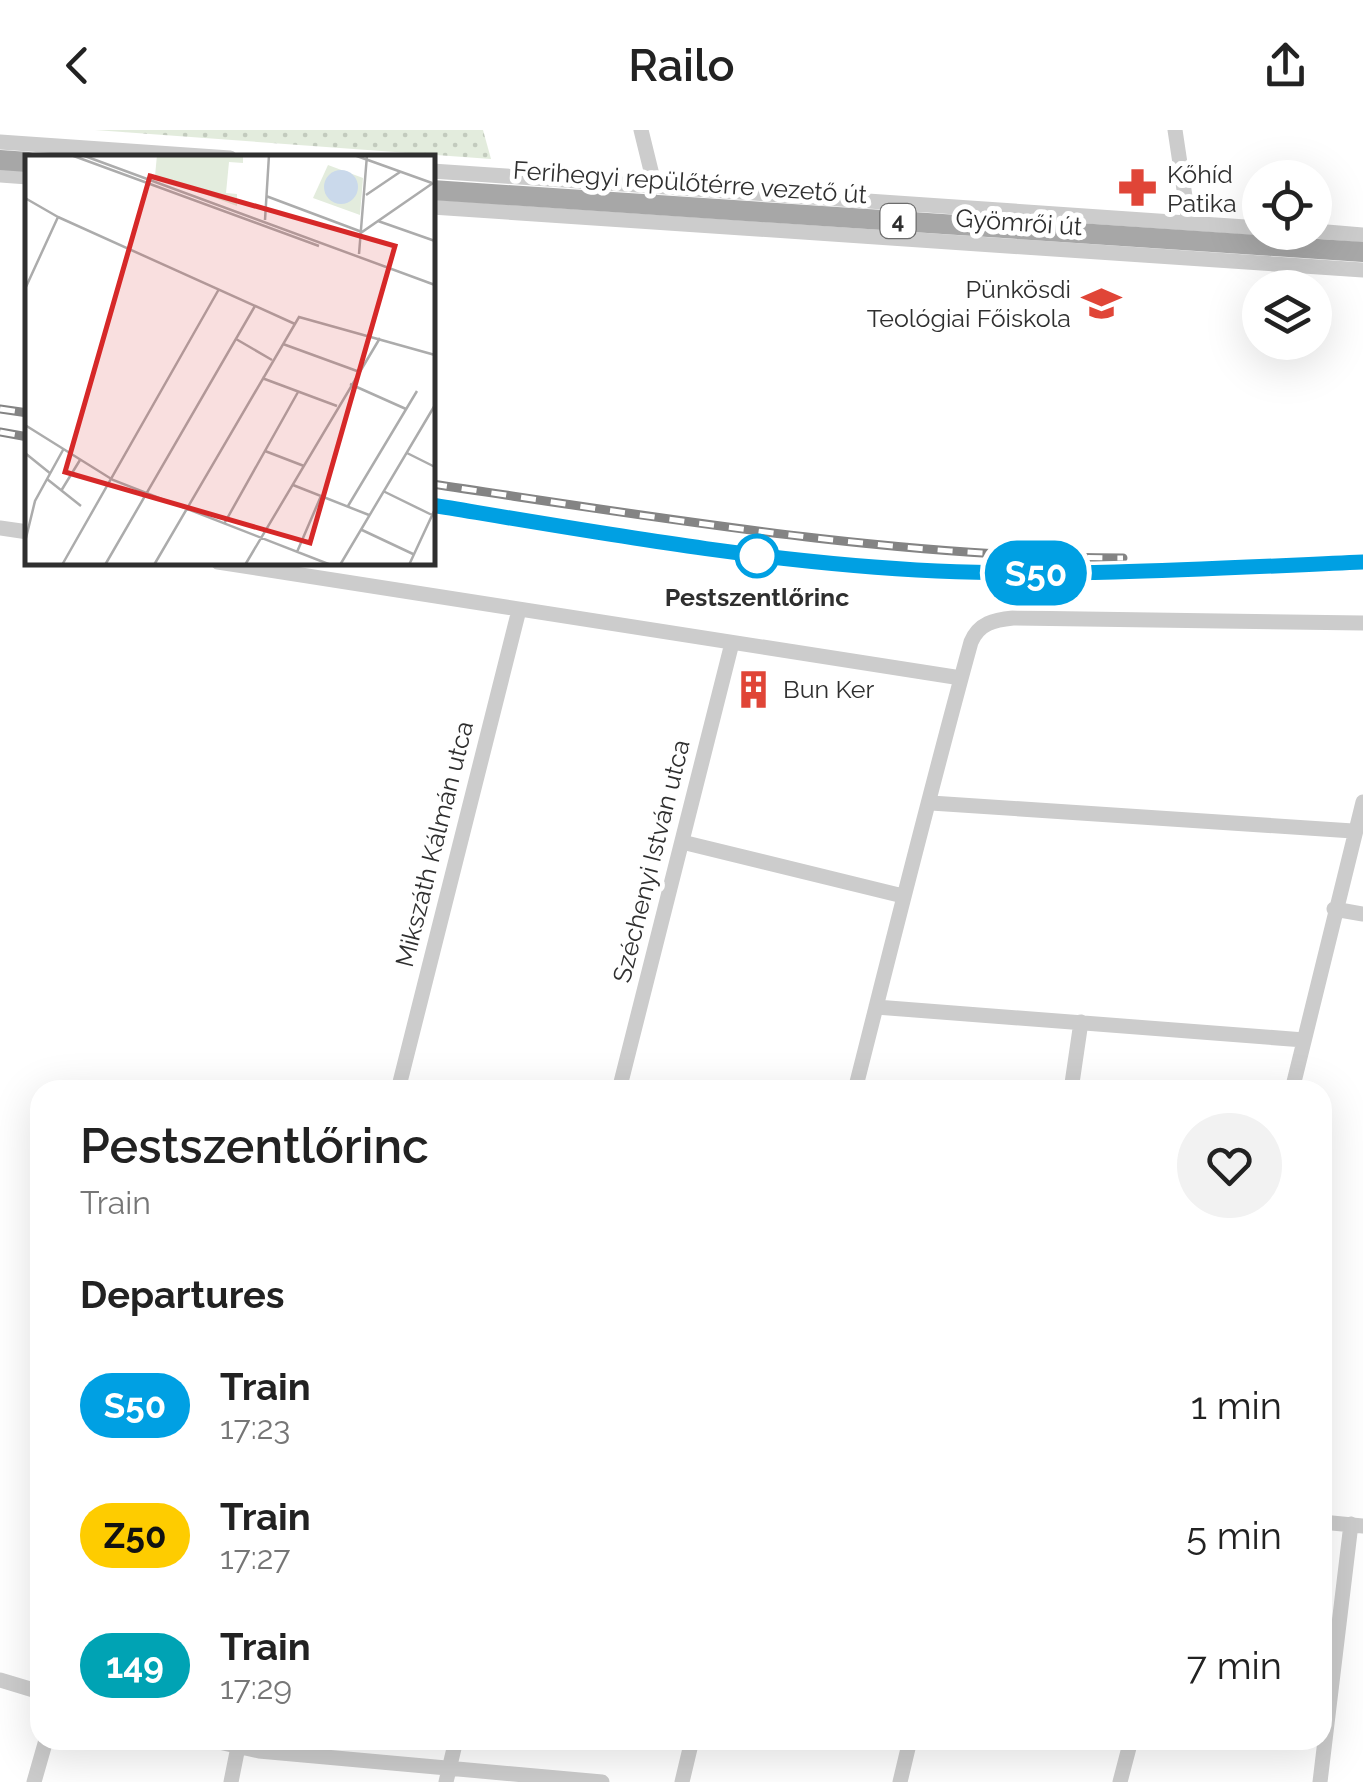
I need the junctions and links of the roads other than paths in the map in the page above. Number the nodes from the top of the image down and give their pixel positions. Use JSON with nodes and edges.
{"nodes":[{"id":1,"x":642,"y":130,"type":"edge"},
{"id":2,"x":1176,"y":130,"type":"edge"},
{"id":3,"x":10,"y":138,"type":"edge"},
{"id":4,"x":197,"y":155,"type":"edge"},
{"id":5,"x":0,"y":160,"type":"edge"},
{"id":6,"x":25,"y":162,"type":"edge"},
{"id":7,"x":435,"y":171,"type":"edge"},
{"id":8,"x":0,"y":176,"type":"edge"},
{"id":9,"x":25,"y":177,"type":"edge"},
{"id":10,"x":655,"y":187,"type":"junction"},
{"id":11,"x":435,"y":190,"type":"edge"},
{"id":12,"x":435,"y":207,"type":"edge"},
{"id":13,"x":1189,"y":223,"type":"junction"},
{"id":14,"x":1242,"y":227,"type":"edge"},
{"id":15,"x":1332,"y":232,"type":"edge"},
{"id":16,"x":1363,"y":234,"type":"edge"},
{"id":17,"x":1363,"y":252,"type":"edge"},
{"id":18,"x":1363,"y":270,"type":"edge"},
{"id":19,"x":0,"y":528,"type":"edge"},
{"id":20,"x":25,"y":532,"type":"edge"},
{"id":21,"x":237,"y":565,"type":"edge"},
{"id":22,"x":519,"y":610,"type":"junction"},
{"id":23,"x":1363,"y":623,"type":"edge"},
{"id":24,"x":732,"y":644,"type":"junction"},
{"id":25,"x":961,"y":678,"type":"junction"},
{"id":26,"x":930,"y":802,"type":"junction"},
{"id":27,"x":1363,"y":802,"type":"edge"},
{"id":28,"x":1354,"y":831,"type":"junction"},
{"id":29,"x":682,"y":842,"type":"junction"},
{"id":30,"x":903,"y":896,"type":"junction"},
{"id":31,"x":1334,"y":910,"type":"junction"},
{"id":32,"x":1363,"y":914,"type":"edge"},
{"id":33,"x":876,"y":1006,"type":"junction"},
{"id":34,"x":1081,"y":1022,"type":"junction"},
{"id":35,"x":1304,"y":1040,"type":"junction"},
{"id":36,"x":401,"y":1080,"type":"edge"},
{"id":37,"x":622,"y":1080,"type":"edge"},
{"id":38,"x":858,"y":1080,"type":"edge"},
{"id":39,"x":1072,"y":1080,"type":"edge"},
{"id":40,"x":1294,"y":1080,"type":"edge"},
{"id":41,"x":1332,"y":1523,"type":"edge"},
{"id":42,"x":1357,"y":1525,"type":"edge"},
{"id":43,"x":0,"y":1680,"type":"edge"},
{"id":44,"x":30,"y":1689,"type":"edge"},
{"id":45,"x":1332,"y":1699,"type":"edge"},
{"id":46,"x":43,"y":1750,"type":"edge"},
{"id":47,"x":238,"y":1750,"type":"edge"},
{"id":48,"x":278,"y":1750,"type":"edge"},
{"id":49,"x":454,"y":1750,"type":"edge"},
{"id":50,"x":690,"y":1750,"type":"edge"},
{"id":51,"x":908,"y":1750,"type":"edge"},
{"id":52,"x":1128,"y":1750,"type":"edge"},
{"id":53,"x":1325,"y":1750,"type":"edge"},
{"id":54,"x":448,"y":1776,"type":"edge"},
{"id":55,"x":34,"y":1782,"type":"edge"},
{"id":56,"x":231,"y":1782,"type":"edge"},
{"id":57,"x":602,"y":1782,"type":"edge"},
{"id":58,"x":682,"y":1782,"type":"edge"},
{"id":59,"x":900,"y":1782,"type":"edge"},
{"id":60,"x":1120,"y":1782,"type":"edge"},
{"id":61,"x":1320,"y":1782,"type":"edge"}],
"edges":[{"from":1,"to":10,"type":"street"},
{"from":2,"to":13,"type":"street"},
{"from":3,"to":4,"type":"street"},
{"from":5,"to":6,"type":"main road"},
{"from":7,"to":10,"type":"street","name":"Gyömrői út"},
{"from":8,"to":9,"type":"street"},
{"from":10,"to":13,"type":"street","name":"Gyömrői út"},
{"from":11,"to":17,"type":"main road","name":"Ferihegyi repülőtérre vezető út","number":"4"},
{"from":12,"to":18,"type":"street","name":"Gyömrői út"},
{"from":13,"to":14,"type":"street","name":"Gyömrői út"},
{"from":15,"to":16,"type":"street"},
{"from":19,"to":20,"type":"street"},
{"from":21,"to":22,"type":"street"},
{"from":22,"to":24,"type":"street"},
{"from":22,"to":36,"type":"street","name":"Mikszáth Kálmán utca"},
{"from":23,"to":25,"type":"street"},
{"from":24,"to":25,"type":"street"},
{"from":24,"to":29,"type":"street","name":"Széchenyi István utca"},
{"from":25,"to":26,"type":"street"},
{"from":26,"to":28,"type":"street"},
{"from":26,"to":30,"type":"street"},
{"from":27,"to":28,"type":"street"},
{"from":28,"to":31,"type":"street"},
{"from":29,"to":30,"type":"street"},
{"from":29,"to":37,"type":"street","name":"Széchenyi István utca"},
{"from":30,"to":33,"type":"street"},
{"from":31,"to":32,"type":"street"},
{"from":31,"to":35,"type":"street"},
{"from":33,"to":34,"type":"street"},
{"from":33,"to":38,"type":"street"},
{"from":34,"to":35,"type":"street"},
{"from":34,"to":39,"type":"street"},
{"from":35,"to":40,"type":"street"},
{"from":41,"to":42,"type":"street"},
{"from":42,"to":45,"type":"street"},
{"from":43,"to":44,"type":"street"},
{"from":46,"to":55,"type":"street"},
{"from":47,"to":56,"type":"street"},
{"from":48,"to":54,"type":"street"},
{"from":49,"to":54,"type":"street"},
{"from":50,"to":58,"type":"street"},
{"from":51,"to":59,"type":"street"},
{"from":52,"to":60,"type":"street"},
{"from":53,"to":61,"type":"street"},
{"from":54,"to":57,"type":"street"}]}
